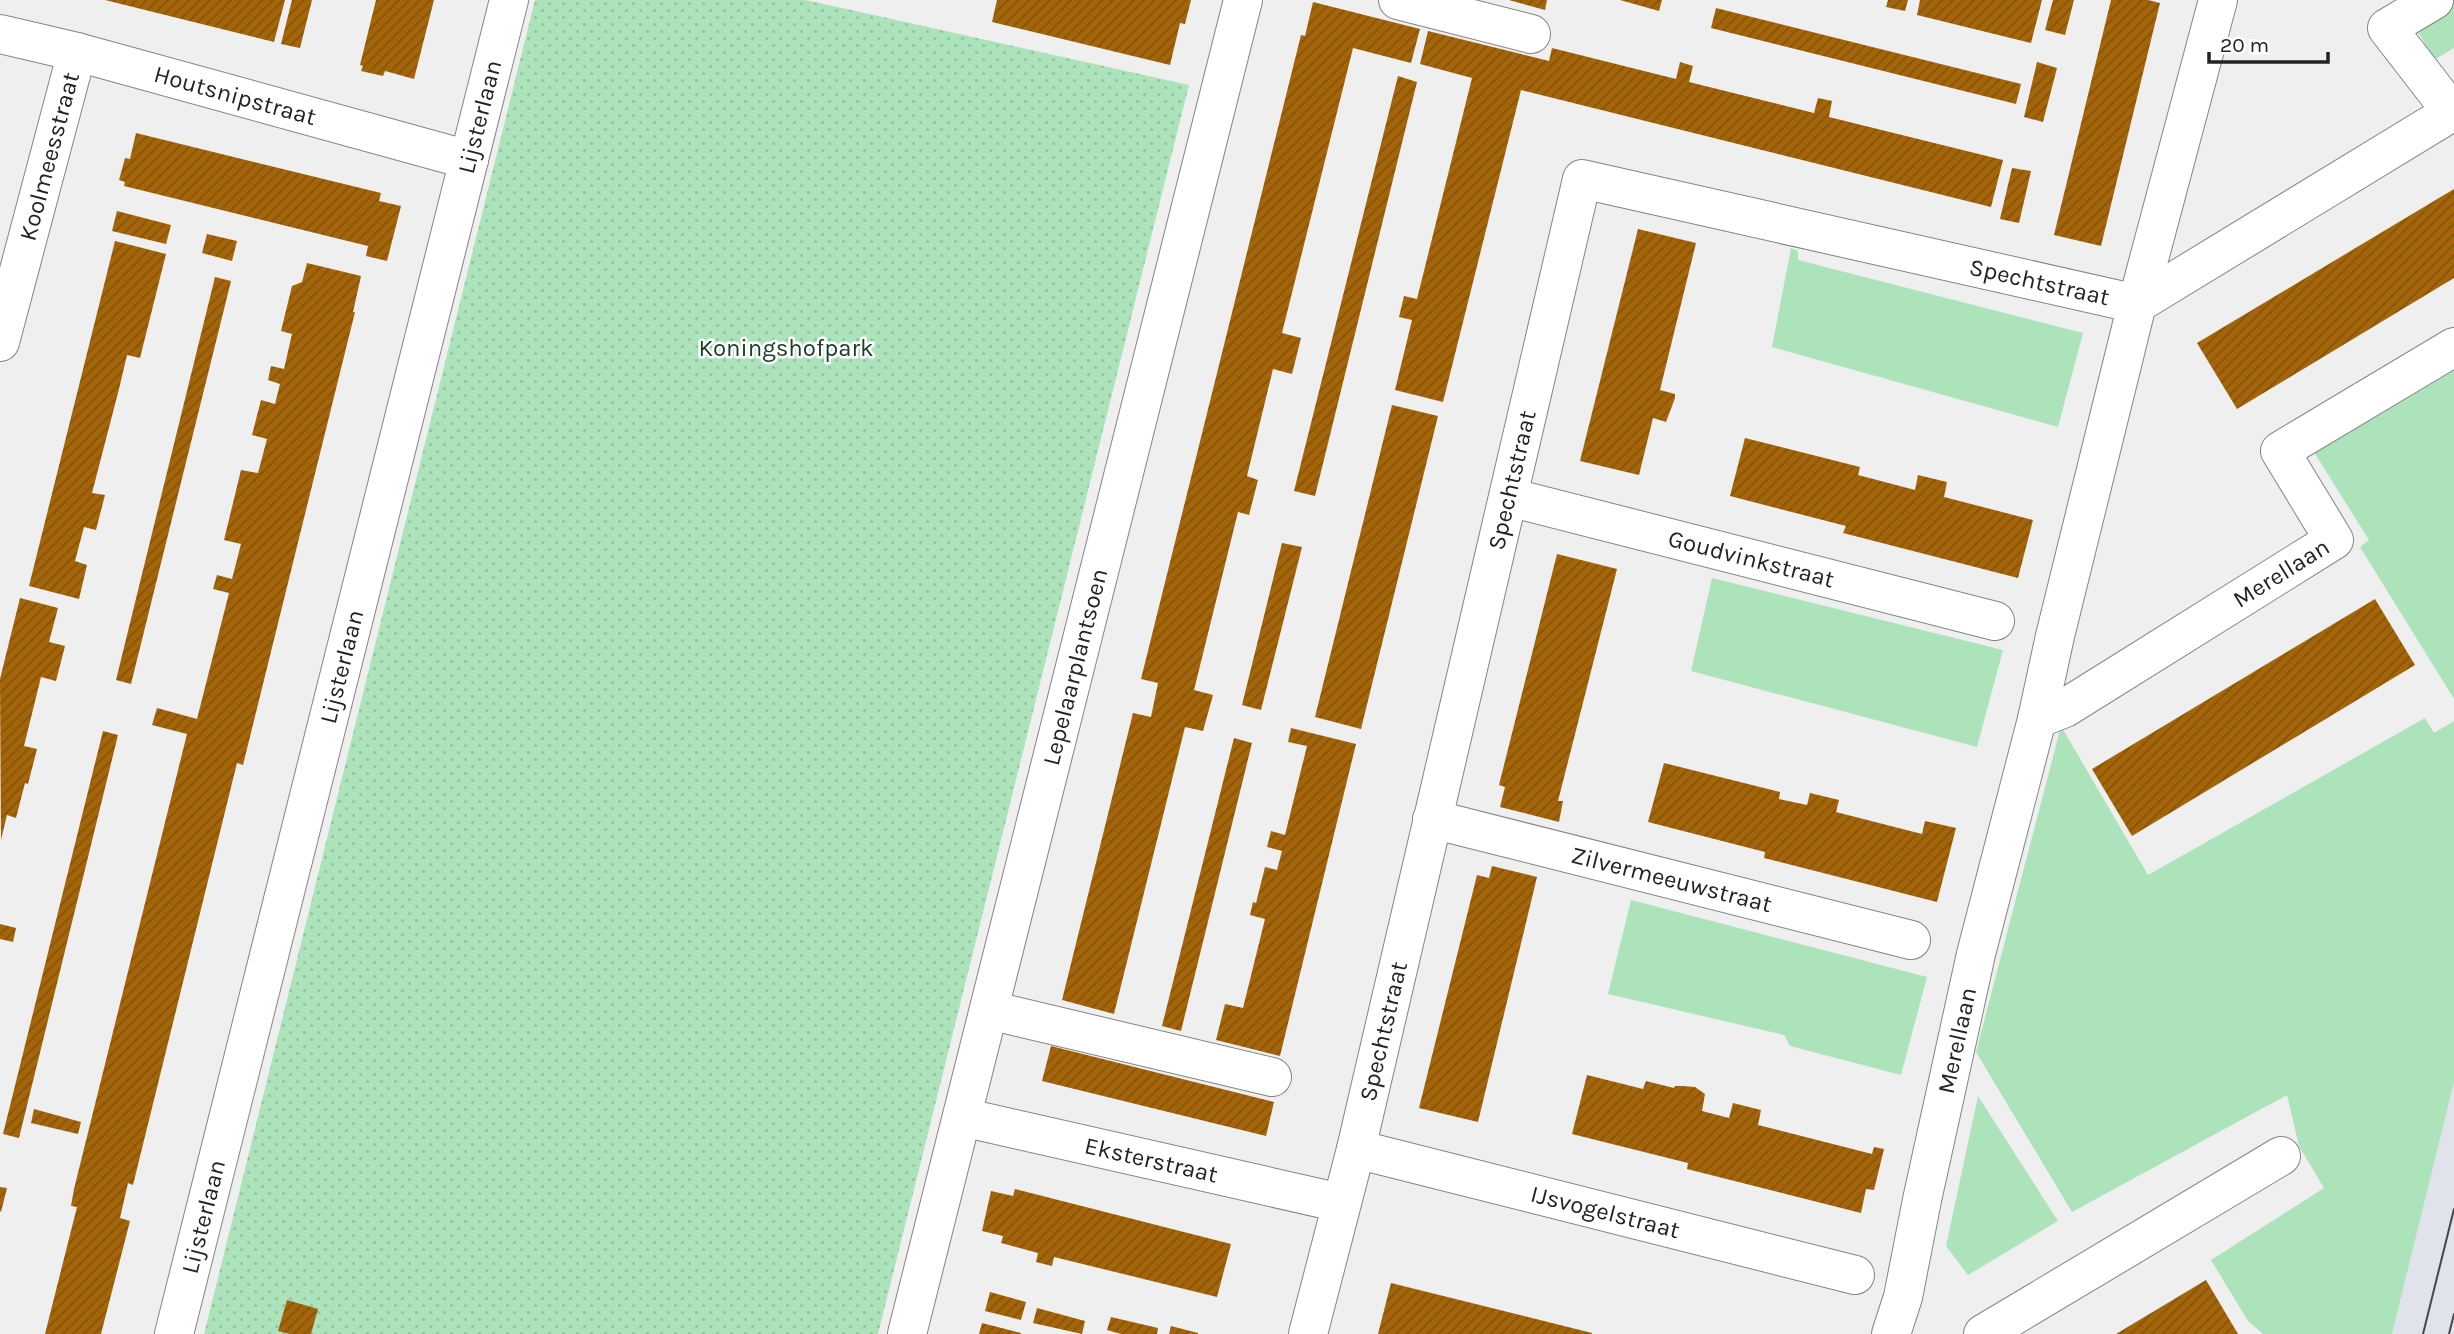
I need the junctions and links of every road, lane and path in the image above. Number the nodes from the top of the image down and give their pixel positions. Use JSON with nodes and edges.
{"nodes":[{"id":1,"x":509,"y":0,"type":"edge"},
{"id":2,"x":1243,"y":0,"type":"edge"},
{"id":3,"x":1398,"y":0,"type":"edge"},
{"id":4,"x":2218,"y":0,"type":"edge"},
{"id":5,"x":2434,"y":0,"type":"edge"},
{"id":6,"x":0,"y":34,"type":"edge"},
{"id":7,"x":1531,"y":34,"type":"dead end"},
{"id":8,"x":77,"y":52,"type":"junction"},
{"id":9,"x":469,"y":160,"type":"junction"},
{"id":10,"x":2137,"y":304,"type":"junction"},
{"id":11,"x":0,"y":342,"type":"edge"},
{"id":12,"x":2454,"y":347,"type":"edge"},
{"id":13,"x":1509,"y":497,"type":"junction"},
{"id":14,"x":1995,"y":621,"type":"dead end"},
{"id":15,"x":2037,"y":719,"type":"junction"},
{"id":16,"x":1432,"y":819,"type":"junction"},
{"id":17,"x":1911,"y":940,"type":"dead end"},
{"id":18,"x":989,"y":1010,"type":"junction"},
{"id":19,"x":1272,"y":1077,"type":"dead end"},
{"id":20,"x":962,"y":1117,"type":"junction"},
{"id":21,"x":1356,"y":1149,"type":"junction"},
{"id":22,"x":2281,"y":1156,"type":"dead end"},
{"id":23,"x":1922,"y":1200,"type":"junction"},
{"id":24,"x":1341,"y":1203,"type":"junction"},
{"id":25,"x":1855,"y":1275,"type":"dead end"},
{"id":26,"x":174,"y":1334,"type":"edge"},
{"id":27,"x":907,"y":1334,"type":"edge"},
{"id":28,"x":1308,"y":1334,"type":"edge"},
{"id":29,"x":1873,"y":1334,"type":"edge"},
{"id":30,"x":1891,"y":1334,"type":"edge"},
{"id":31,"x":1983,"y":1334,"type":"edge"}],
"edges":[{"from":1,"to":9,"type":"street","name":"Lijsterlaan"},
{"from":2,"to":18,"type":"street","name":"Lepelaarplantsoen"},
{"from":3,"to":7,"type":"street"},
{"from":4,"to":10,"type":"street","name":"Merellaan"},
{"from":5,"to":10,"type":"street"},
{"from":6,"to":8,"type":"street","name":"Houtsnipstraat"},
{"from":8,"to":9,"type":"street","name":"Houtsnipstraat"},
{"from":8,"to":11,"type":"street","name":"Koolmeesstraat"},
{"from":9,"to":26,"type":"street","name":"Lijsterlaan"},
{"from":10,"to":13,"type":"street","name":"Spechtstraat"},
{"from":10,"to":15,"type":"street","name":"Merellaan"},
{"from":12,"to":15,"type":"street","name":"Merellaan"},
{"from":13,"to":14,"type":"street","name":"Goudvinkstraat"},
{"from":13,"to":16,"type":"street","name":"Spechtstraat"},
{"from":15,"to":23,"type":"street","name":"Merellaan"},
{"from":16,"to":17,"type":"street","name":"Zilvermeeuwstraat"},
{"from":16,"to":21,"type":"street","name":"Spechtstraat"},
{"from":18,"to":19,"type":"street"},
{"from":18,"to":20,"type":"street","name":"Lepelaarplantsoen"},
{"from":20,"to":24,"type":"street","name":"Eksterstraat"},
{"from":20,"to":27,"type":"street","name":"Lepelaarplantsoen"},
{"from":21,"to":24,"type":"street","name":"Spechtstraat"},
{"from":21,"to":25,"type":"street","name":"IJsvogelstraat"},
{"from":22,"to":31,"type":"street"},
{"from":23,"to":29,"type":"street","name":"Merellaan"},
{"from":23,"to":30,"type":"street","name":"Merellaan"},
{"from":24,"to":28,"type":"street","name":"Spechtstraat"}]}
